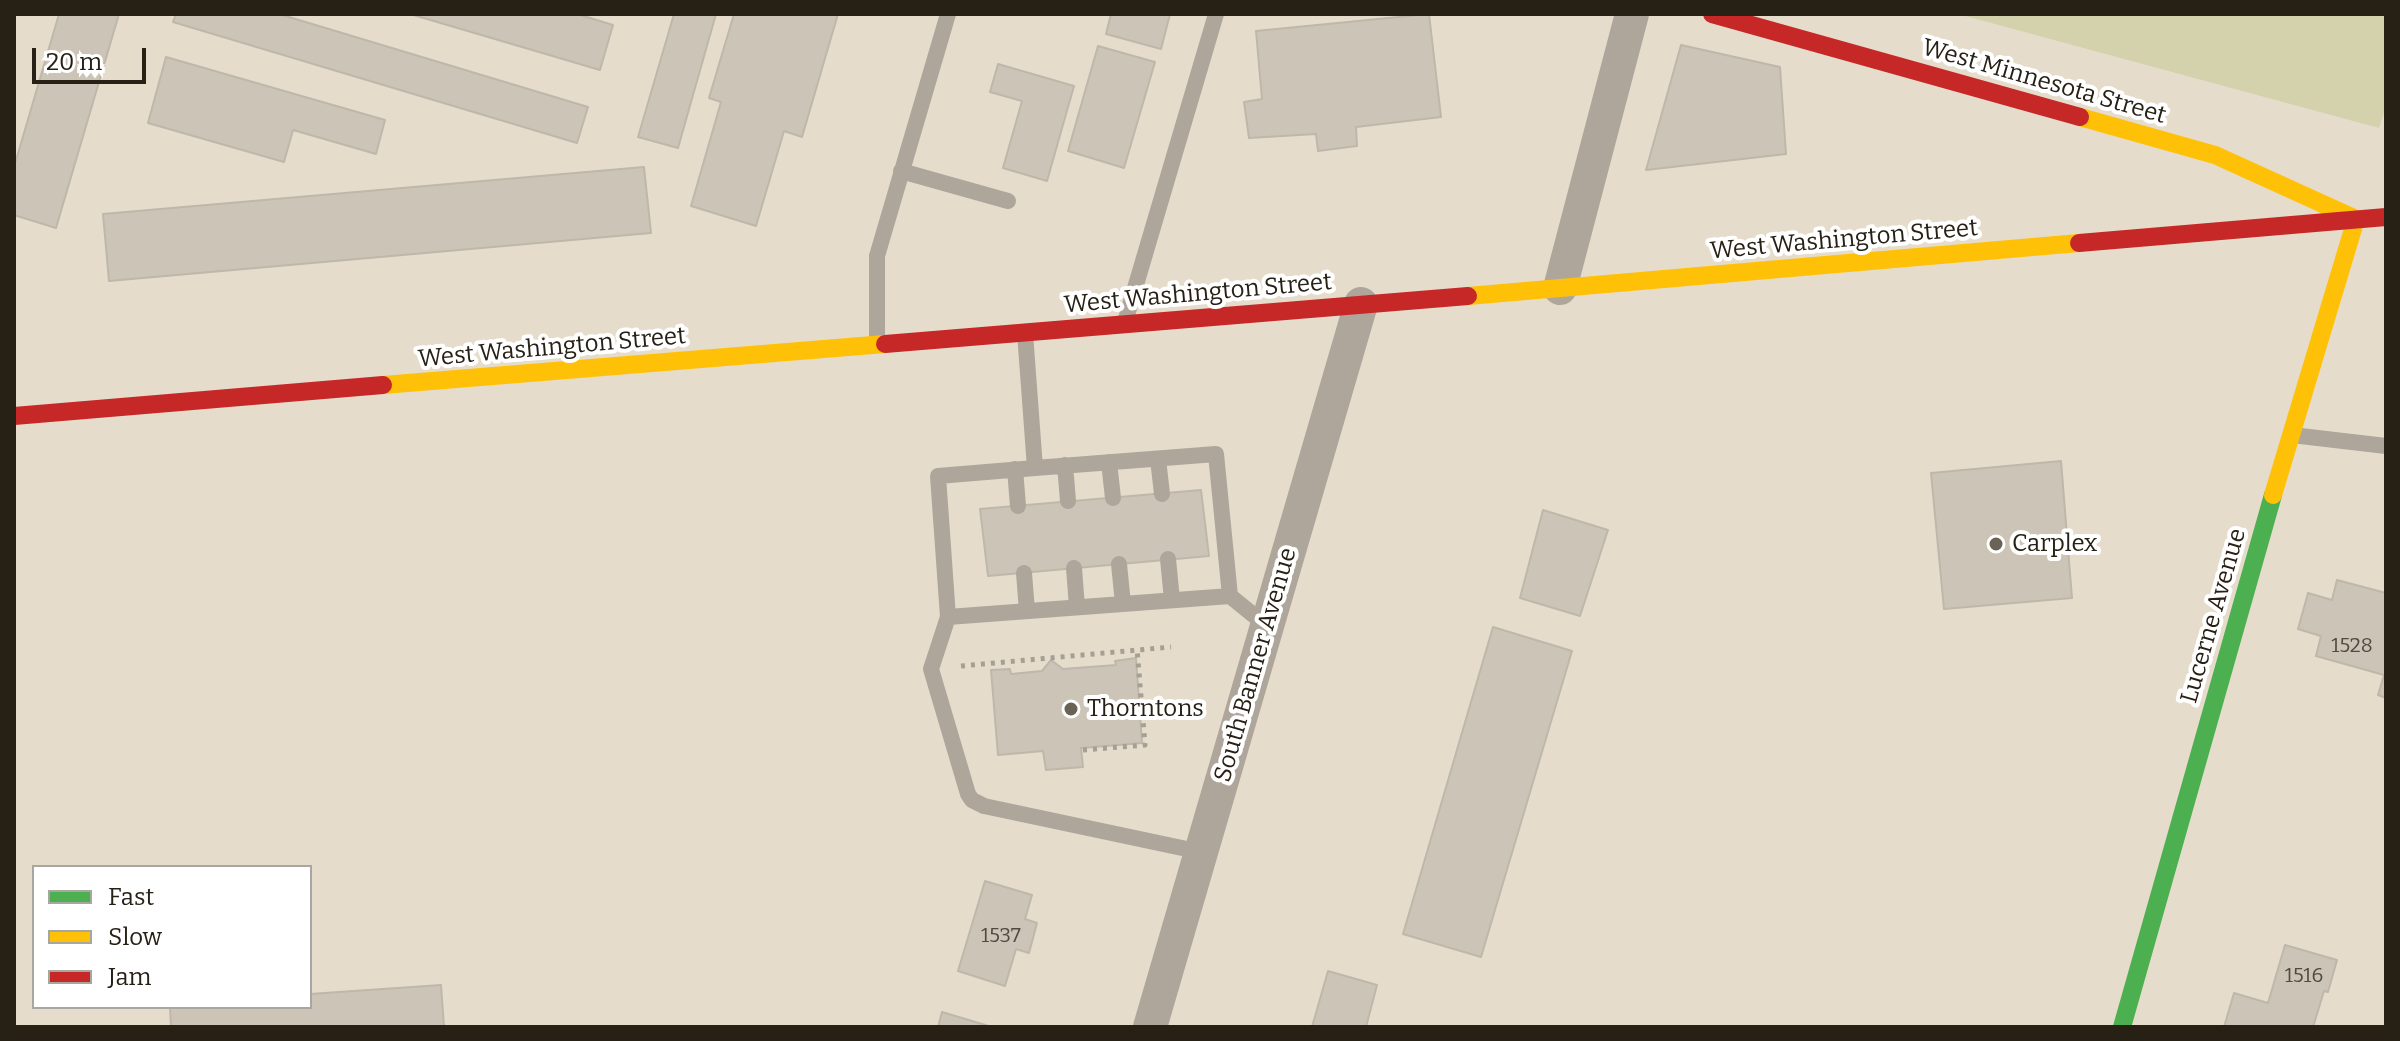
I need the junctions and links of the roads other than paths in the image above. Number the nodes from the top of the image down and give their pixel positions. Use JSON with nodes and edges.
{"nodes":[{"id":1,"x":948,"y":14,"type":"edge"},
{"id":2,"x":1216,"y":14,"type":"edge"},
{"id":3,"x":1632,"y":14,"type":"edge"},
{"id":4,"x":1712,"y":14,"type":"edge"},
{"id":5,"x":901,"y":171,"type":"junction"},
{"id":6,"x":1008,"y":201,"type":"dead end"},
{"id":7,"x":2386,"y":217,"type":"edge"},
{"id":8,"x":2356,"y":219,"type":"junction"},
{"id":9,"x":1560,"y":288,"type":"junction"},
{"id":10,"x":1361,"y":304,"type":"junction"},
{"id":11,"x":1125,"y":324,"type":"junction"},
{"id":12,"x":1025,"y":333,"type":"junction"},
{"id":13,"x":877,"y":345,"type":"junction"},
{"id":14,"x":14,"y":416,"type":"edge"},
{"id":15,"x":2291,"y":435,"type":"junction"},
{"id":16,"x":2386,"y":446,"type":"edge"},
{"id":17,"x":1158,"y":459,"type":"junction"},
{"id":18,"x":1109,"y":462,"type":"junction"},
{"id":19,"x":1065,"y":465,"type":"junction"},
{"id":20,"x":1035,"y":468,"type":"junction"},
{"id":21,"x":1015,"y":469,"type":"junction"},
{"id":22,"x":1162,"y":494,"type":"dead end"},
{"id":23,"x":1113,"y":498,"type":"dead end"},
{"id":24,"x":1068,"y":501,"type":"dead end"},
{"id":25,"x":1018,"y":506,"type":"dead end"},
{"id":26,"x":1168,"y":559,"type":"dead end"},
{"id":27,"x":1119,"y":564,"type":"dead end"},
{"id":28,"x":1074,"y":568,"type":"dead end"},
{"id":29,"x":1024,"y":573,"type":"dead end"},
{"id":30,"x":1230,"y":596,"type":"junction"},
{"id":31,"x":1172,"y":600,"type":"junction"},
{"id":32,"x":1123,"y":604,"type":"junction"},
{"id":33,"x":1077,"y":607,"type":"junction"},
{"id":34,"x":1027,"y":611,"type":"junction"},
{"id":35,"x":948,"y":617,"type":"junction"},
{"id":36,"x":1267,"y":626,"type":"junction"},
{"id":37,"x":1201,"y":852,"type":"junction"},
{"id":38,"x":1150,"y":1027,"type":"edge"},
{"id":39,"x":2122,"y":1027,"type":"edge"}],
"edges":[{"from":1,"to":5,"type":"lane"},
{"from":2,"to":11,"type":"lane"},
{"from":3,"to":9,"type":"street"},
{"from":4,"to":8,"type":"main road","name":"West Minnesota Street"},
{"from":5,"to":6,"type":"lane"},
{"from":5,"to":13,"type":"lane"},
{"from":7,"to":8,"type":"main road","name":"West Washington Street"},
{"from":8,"to":9,"type":"main road","name":"West Washington Street"},
{"from":8,"to":15,"type":"main road","name":"Lucerne Avenue"},
{"from":9,"to":10,"type":"main road","name":"West Washington Street"},
{"from":10,"to":11,"type":"main road","name":"West Washington Street"},
{"from":10,"to":36,"type":"street","name":"South Banner Avenue"},
{"from":11,"to":12,"type":"main road","name":"West Washington Street"},
{"from":12,"to":13,"type":"main road","name":"West Washington Street"},
{"from":12,"to":20,"type":"lane"},
{"from":13,"to":14,"type":"main road","name":"West Washington Street"},
{"from":15,"to":16,"type":"lane"},
{"from":15,"to":39,"type":"main road","name":"Lucerne Avenue"},
{"from":17,"to":18,"type":"lane"},
{"from":17,"to":22,"type":"lane"},
{"from":17,"to":30,"type":"lane"},
{"from":18,"to":19,"type":"lane"},
{"from":18,"to":23,"type":"lane"},
{"from":19,"to":20,"type":"lane"},
{"from":19,"to":24,"type":"lane"},
{"from":20,"to":21,"type":"lane"},
{"from":21,"to":25,"type":"lane"},
{"from":21,"to":35,"type":"lane"},
{"from":26,"to":31,"type":"lane"},
{"from":27,"to":32,"type":"lane"},
{"from":28,"to":33,"type":"lane"},
{"from":29,"to":34,"type":"lane"},
{"from":30,"to":31,"type":"lane"},
{"from":30,"to":36,"type":"lane"},
{"from":31,"to":32,"type":"lane"},
{"from":32,"to":33,"type":"lane"},
{"from":33,"to":34,"type":"lane"},
{"from":34,"to":35,"type":"lane"},
{"from":35,"to":37,"type":"lane"},
{"from":36,"to":37,"type":"street","name":"South Banner Avenue"},
{"from":37,"to":38,"type":"street","name":"South Banner Avenue"}]}
